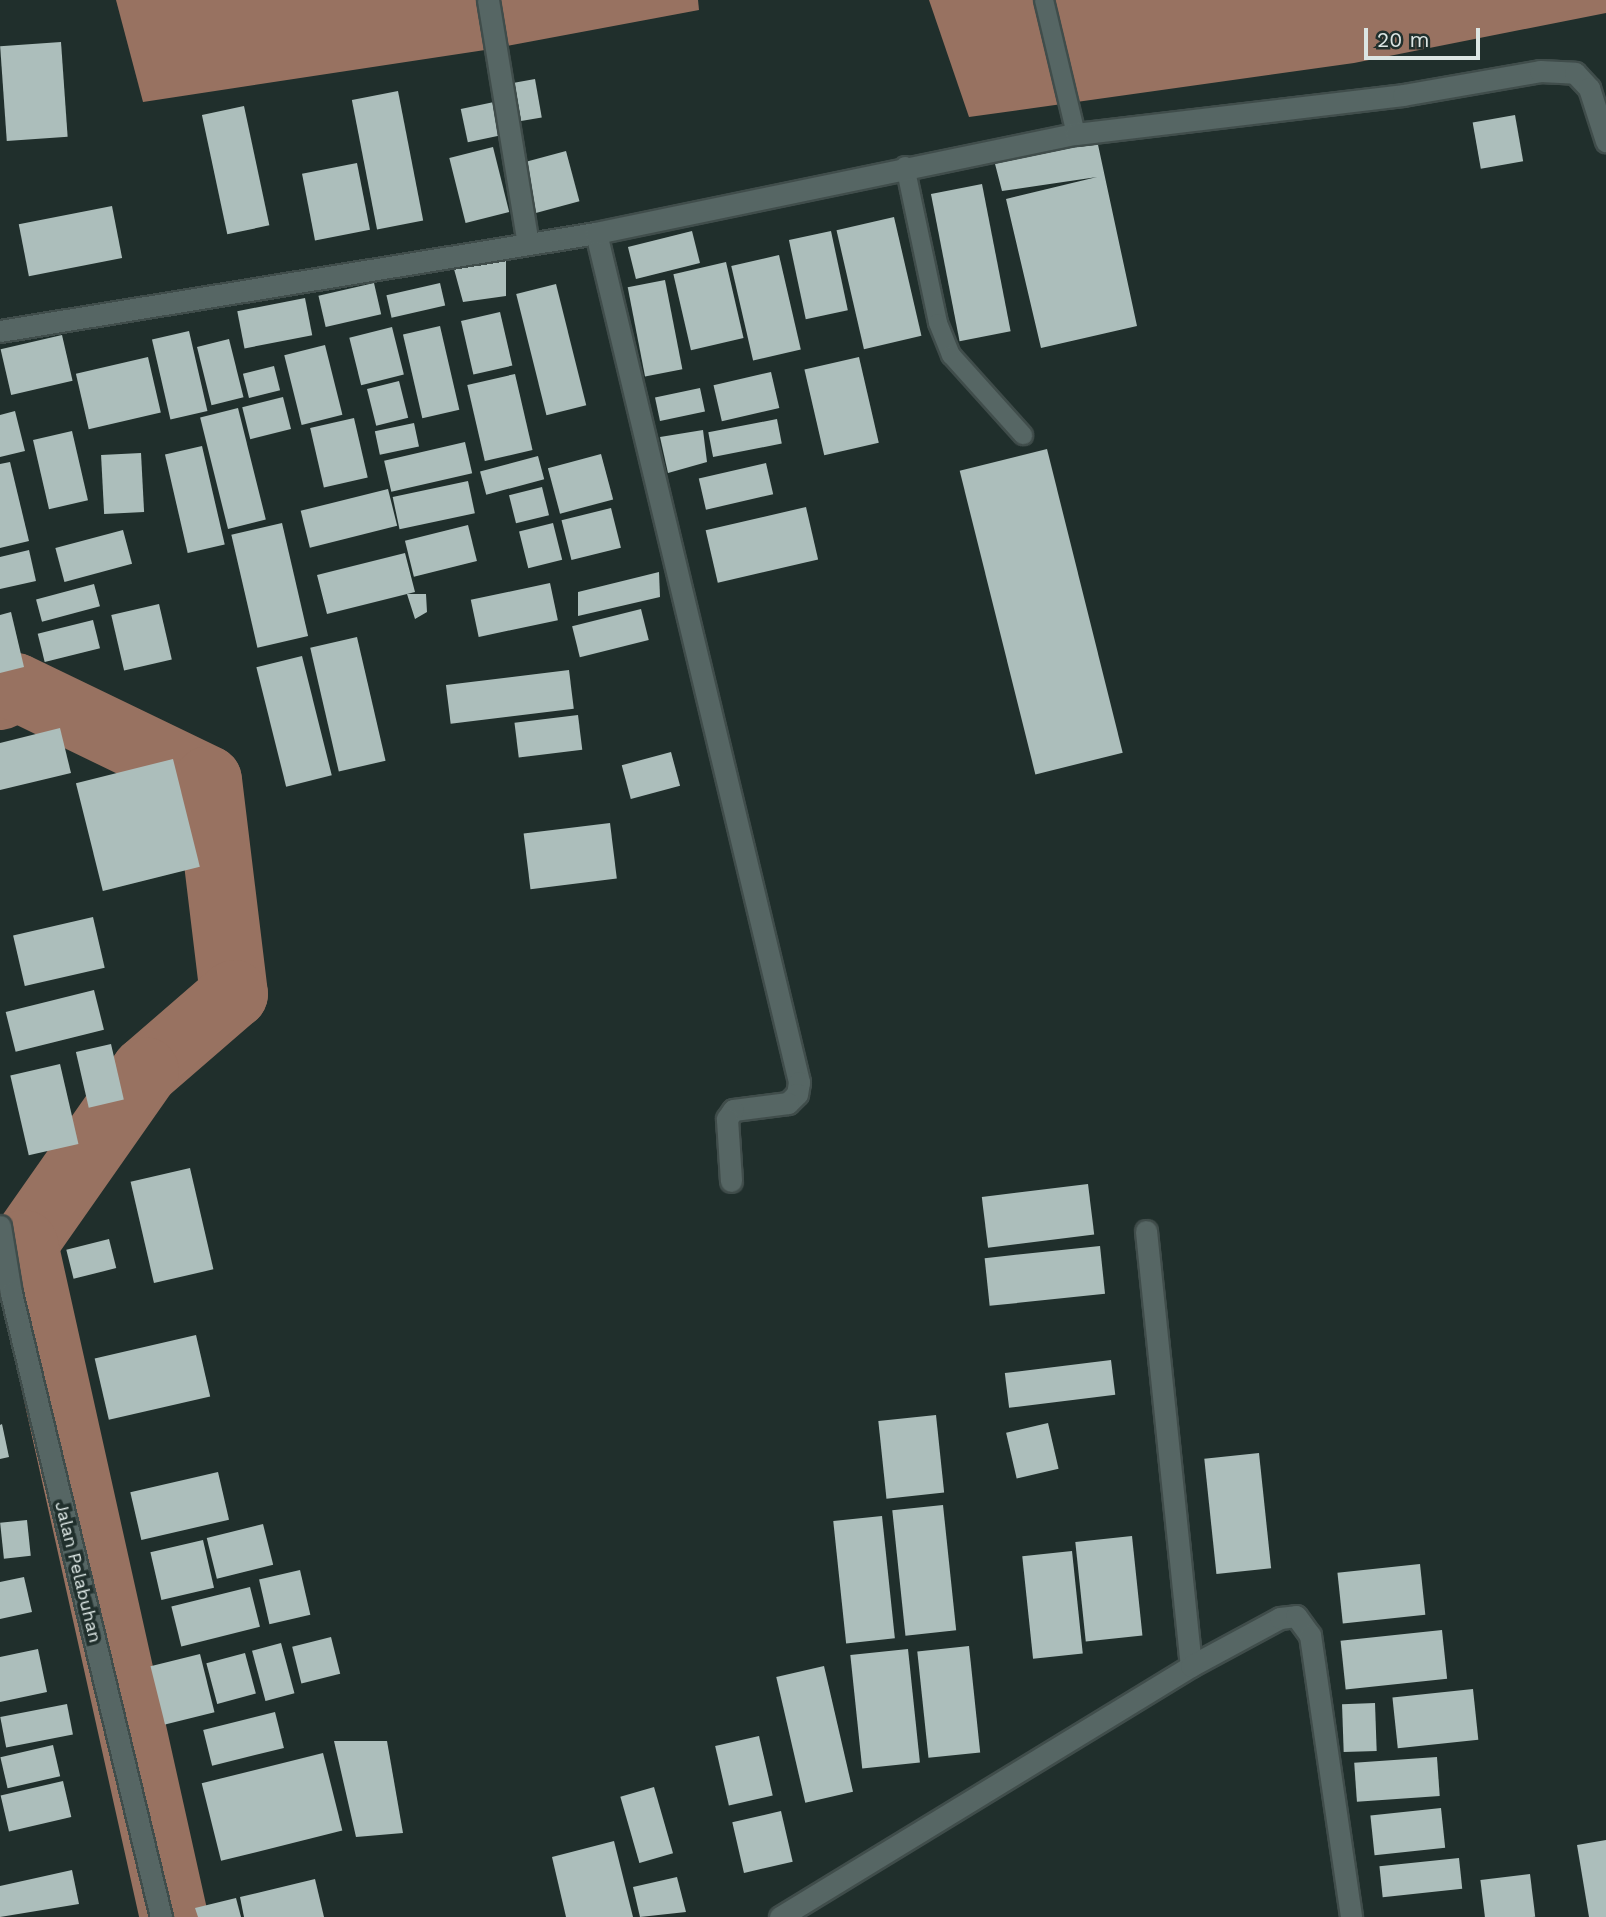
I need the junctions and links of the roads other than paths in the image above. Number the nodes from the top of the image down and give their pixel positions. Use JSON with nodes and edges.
{"nodes":[{"id":1,"x":488,"y":0,"type":"edge"},
{"id":2,"x":1044,"y":0,"type":"edge"},
{"id":3,"x":1076,"y":134,"type":"junction"},
{"id":4,"x":1606,"y":141,"type":"edge"},
{"id":5,"x":905,"y":166,"type":"junction"},
{"id":6,"x":596,"y":233,"type":"junction"},
{"id":7,"x":528,"y":244,"type":"junction"},
{"id":8,"x":0,"y":331,"type":"edge"},
{"id":9,"x":1023,"y":435,"type":"dead end"},
{"id":10,"x":731,"y":1181,"type":"dead end"},
{"id":11,"x":0,"y":1226,"type":"edge"},
{"id":12,"x":1146,"y":1231,"type":"dead end"},
{"id":13,"x":1191,"y":1665,"type":"junction"},
{"id":14,"x":161,"y":1917,"type":"edge"},
{"id":15,"x":780,"y":1917,"type":"edge"},
{"id":16,"x":1351,"y":1917,"type":"edge"}],
"edges":[{"from":1,"to":7,"type":"street"},
{"from":2,"to":3,"type":"lane"},
{"from":3,"to":4,"type":"street"},
{"from":3,"to":5,"type":"street"},
{"from":5,"to":6,"type":"street"},
{"from":5,"to":9,"type":"lane"},
{"from":6,"to":7,"type":"street"},
{"from":6,"to":10,"type":"street"},
{"from":7,"to":8,"type":"street"},
{"from":11,"to":14,"type":"street","name":"Jalan Pelabuhan"},
{"from":12,"to":13,"type":"street"},
{"from":13,"to":15,"type":"street"},
{"from":13,"to":16,"type":"street"}]}
